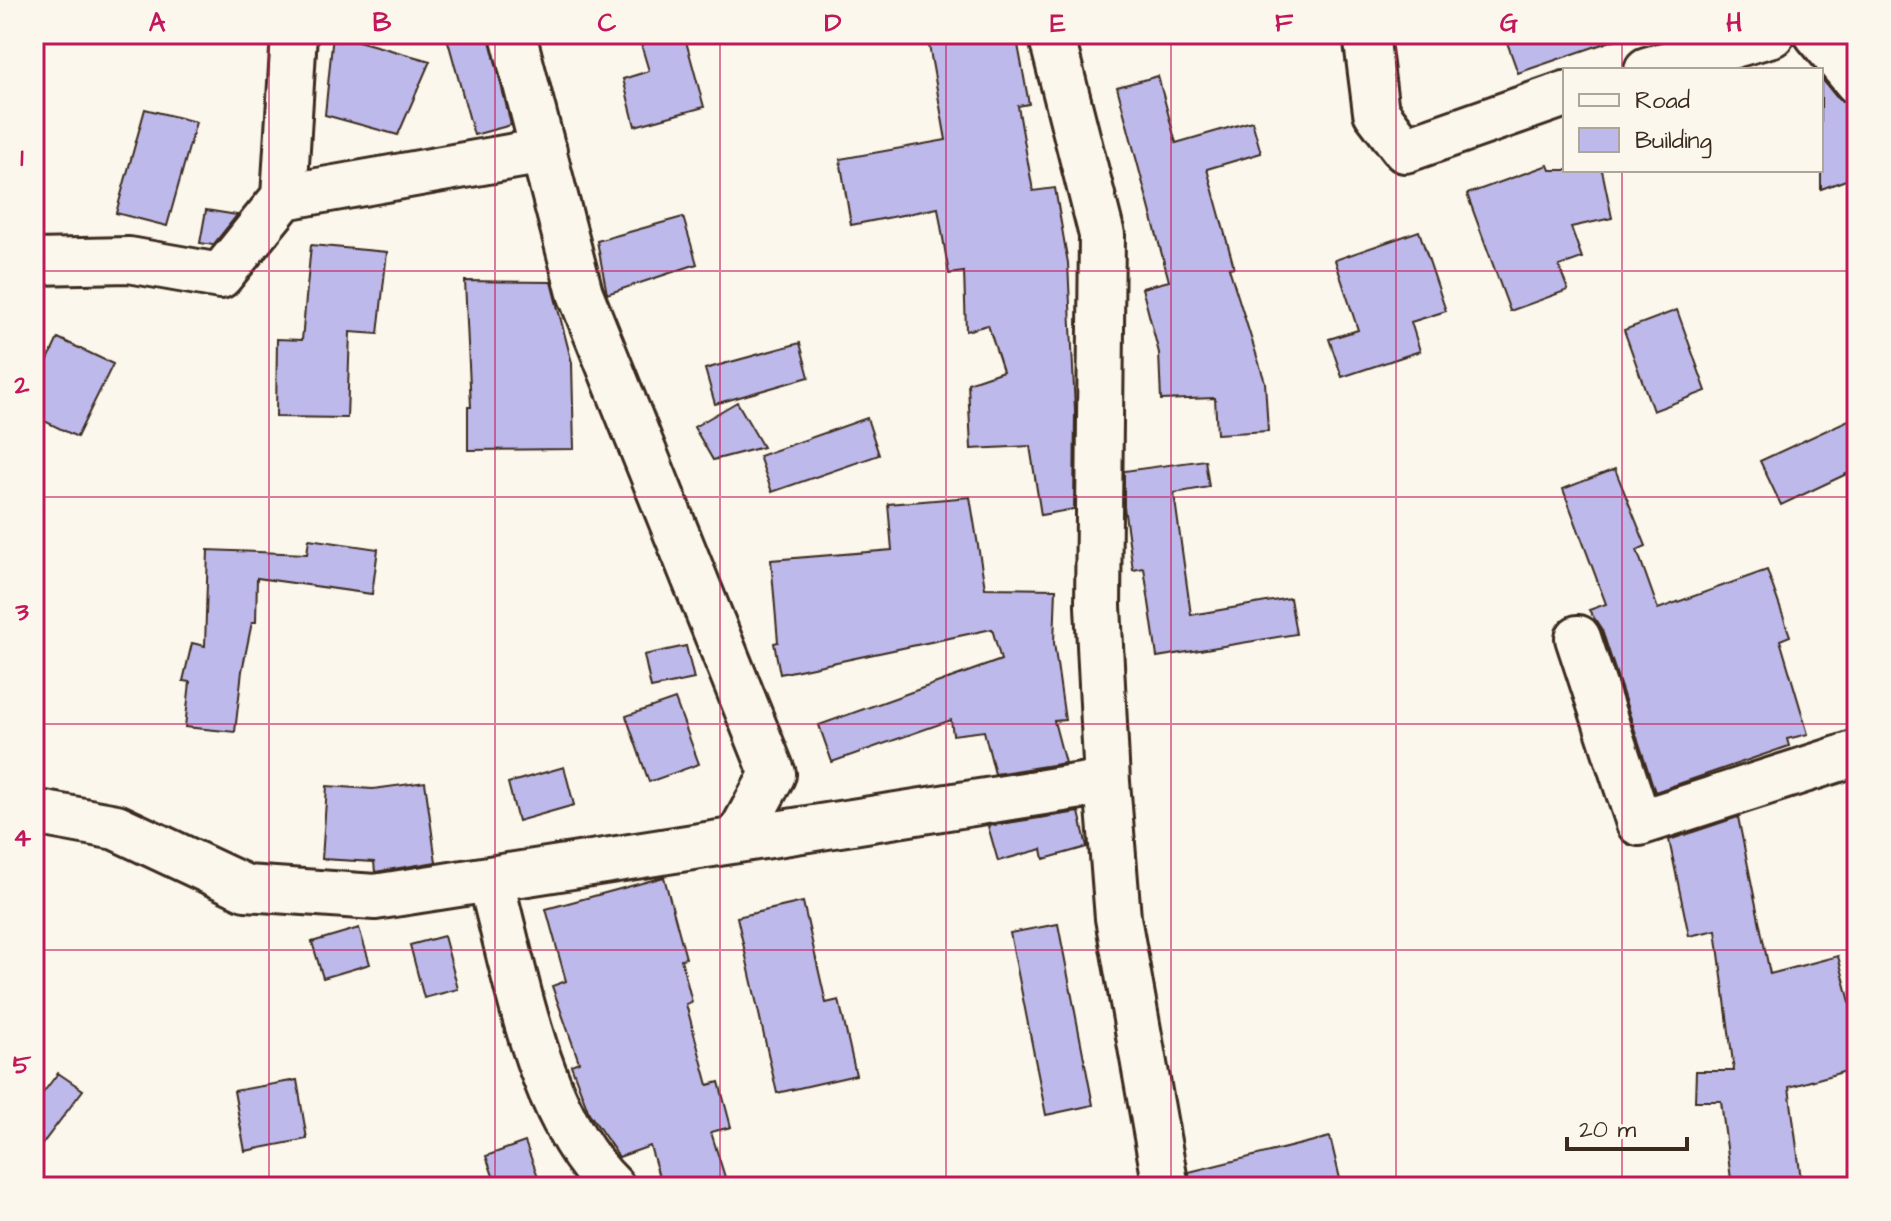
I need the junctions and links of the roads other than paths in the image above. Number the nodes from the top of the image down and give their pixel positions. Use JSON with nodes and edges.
{"nodes":[{"id":1,"x":294,"y":34,"type":"edge"},
{"id":2,"x":513,"y":34,"type":"edge"},
{"id":3,"x":1051,"y":34,"type":"edge"},
{"id":4,"x":1366,"y":34,"type":"edge"},
{"id":5,"x":1772,"y":34,"type":"edge"},
{"id":6,"x":1817,"y":34,"type":"edge"},
{"id":7,"x":1654,"y":68,"type":"edge"},
{"id":8,"x":1857,"y":82,"type":"edge"},
{"id":9,"x":1563,"y":95,"type":"edge"},
{"id":10,"x":544,"y":151,"type":"junction"},
{"id":11,"x":284,"y":197,"type":"junction"},
{"id":12,"x":34,"y":262,"type":"edge"},
{"id":13,"x":1578,"y":638,"type":"dead end"},
{"id":14,"x":1857,"y":753,"type":"edge"},
{"id":15,"x":1107,"y":782,"type":"junction"},
{"id":16,"x":34,"y":812,"type":"edge"},
{"id":17,"x":737,"y":840,"type":"junction"},
{"id":18,"x":490,"y":879,"type":"junction"},
{"id":19,"x":612,"y":1187,"type":"edge"},
{"id":20,"x":1166,"y":1187,"type":"edge"}],
"edges":[{"from":1,"to":11,"type":"street"},
{"from":2,"to":10,"type":"street"},
{"from":3,"to":15,"type":"street"},
{"from":4,"to":9,"type":"street"},
{"from":5,"to":7,"type":"street"},
{"from":6,"to":8,"type":"street"},
{"from":10,"to":11,"type":"street"},
{"from":10,"to":17,"type":"street"},
{"from":11,"to":12,"type":"street"},
{"from":13,"to":14,"type":"street"},
{"from":15,"to":17,"type":"street"},
{"from":15,"to":20,"type":"street"},
{"from":16,"to":18,"type":"street"},
{"from":17,"to":18,"type":"street"},
{"from":18,"to":19,"type":"street"}]}
